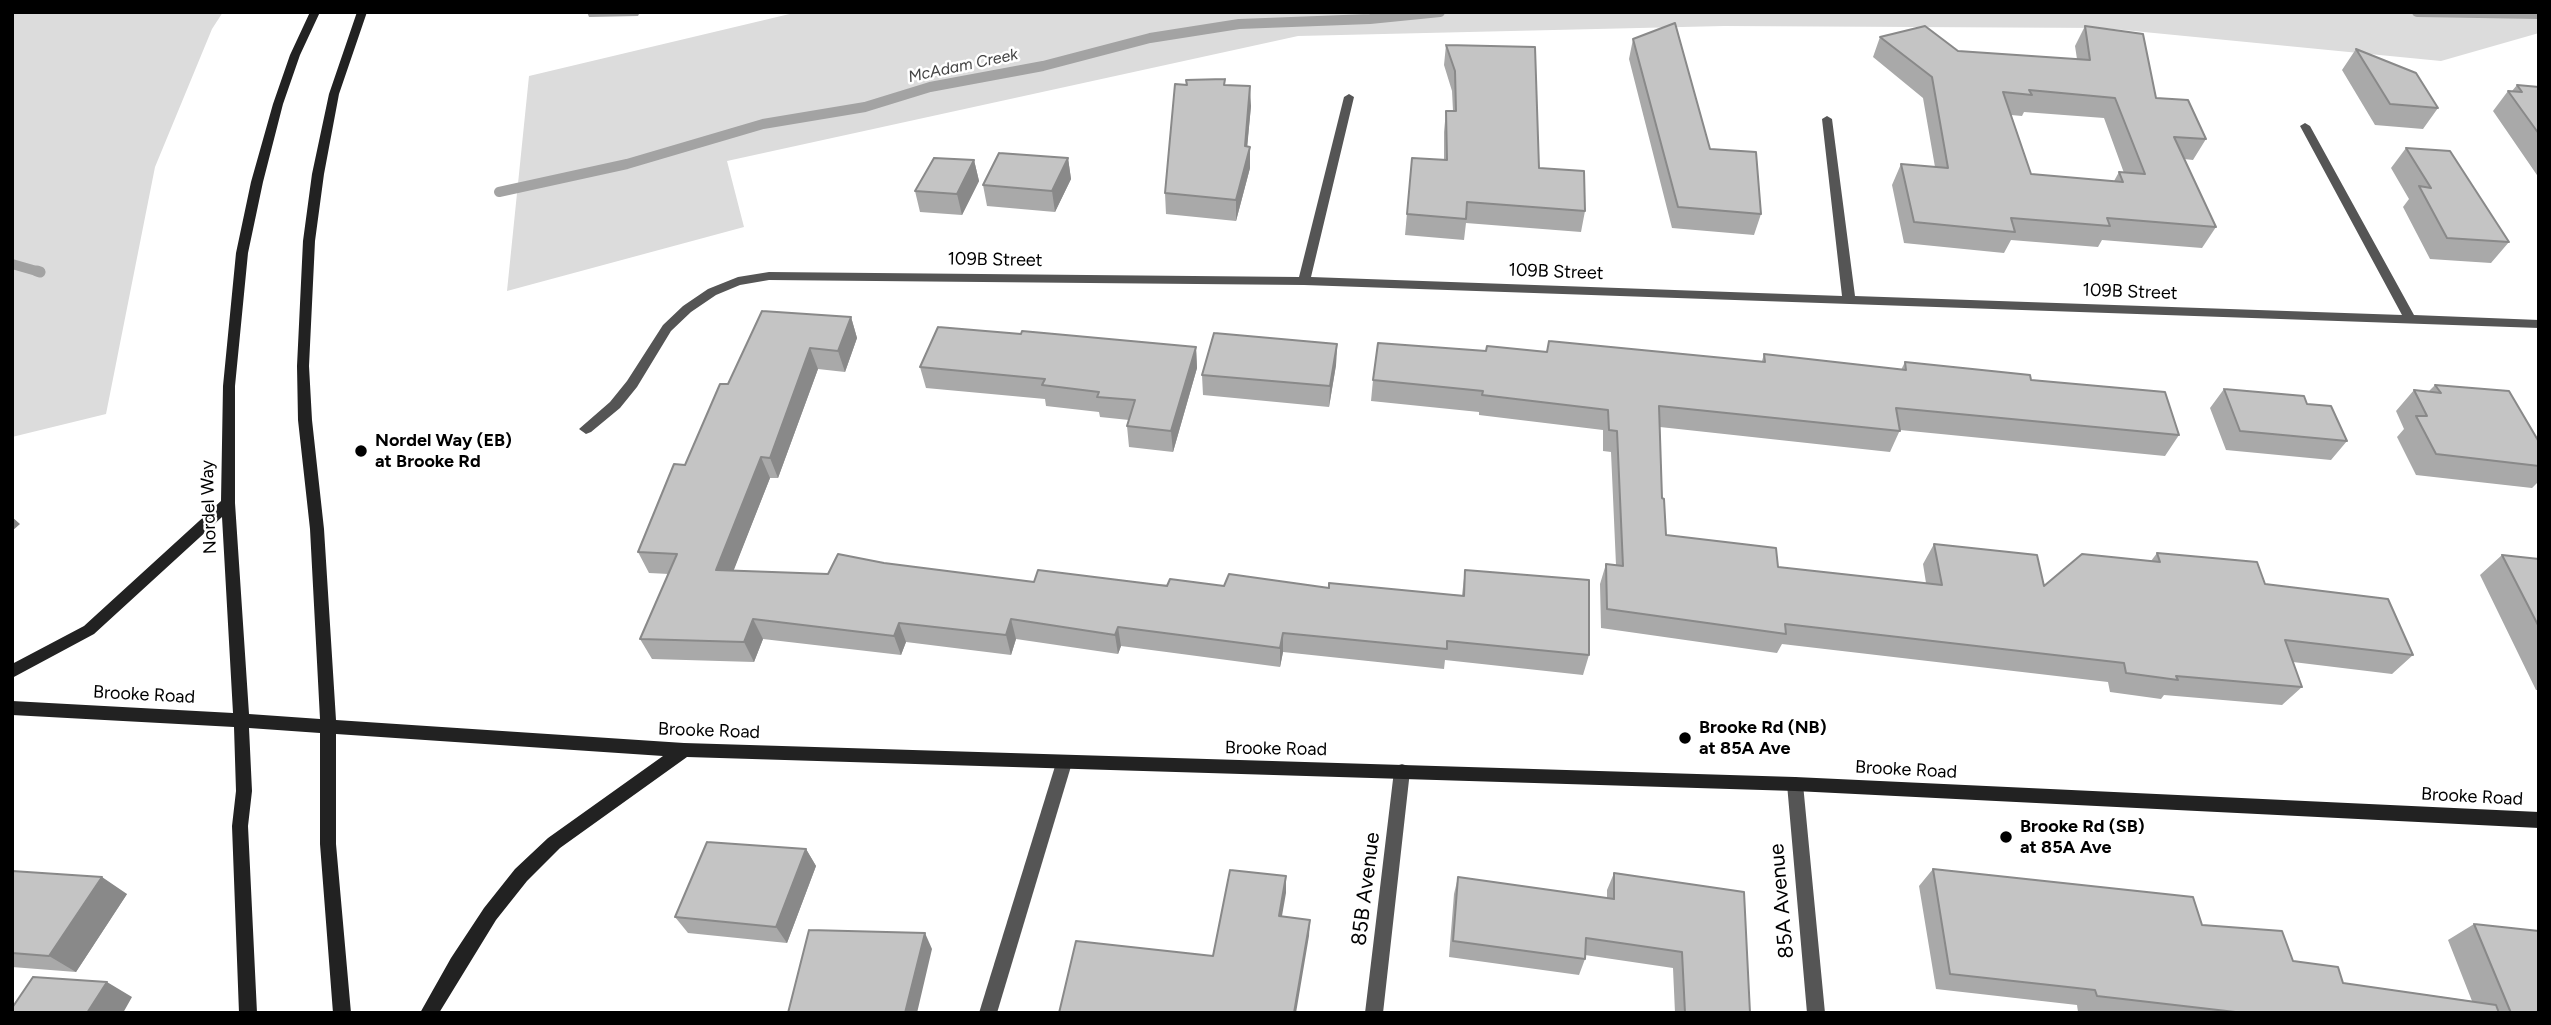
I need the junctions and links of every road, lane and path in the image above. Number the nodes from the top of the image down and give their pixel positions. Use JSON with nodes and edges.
{"nodes":[{"id":1,"x":315,"y":12,"type":"edge"},
{"id":2,"x":362,"y":12,"type":"edge"},
{"id":3,"x":1349,"y":97,"type":"dead end"},
{"id":4,"x":1827,"y":119,"type":"dead end"},
{"id":5,"x":2305,"y":126,"type":"dead end"},
{"id":6,"x":1304,"y":281,"type":"junction"},
{"id":7,"x":1849,"y":300,"type":"junction"},
{"id":8,"x":2410,"y":319,"type":"junction"},
{"id":9,"x":2539,"y":324,"type":"edge"},
{"id":10,"x":586,"y":429,"type":"dead end"},
{"id":11,"x":228,"y":503,"type":"junction"},
{"id":12,"x":12,"y":673,"type":"edge"},
{"id":13,"x":12,"y":708,"type":"edge"},
{"id":14,"x":240,"y":720,"type":"junction"},
{"id":15,"x":328,"y":726,"type":"junction"},
{"id":16,"x":684,"y":750,"type":"junction"},
{"id":17,"x":1064,"y":763,"type":"junction"},
{"id":18,"x":1402,"y":771,"type":"junction"},
{"id":19,"x":1795,"y":784,"type":"junction"},
{"id":20,"x":2539,"y":820,"type":"edge"},
{"id":21,"x":248,"y":1013,"type":"edge"},
{"id":22,"x":342,"y":1013,"type":"edge"},
{"id":23,"x":429,"y":1013,"type":"edge"},
{"id":24,"x":988,"y":1013,"type":"edge"},
{"id":25,"x":1374,"y":1013,"type":"edge"},
{"id":26,"x":1816,"y":1013,"type":"edge"}],
"edges":[{"from":1,"to":11,"type":"main road","name":"Nordel Way"},
{"from":2,"to":15,"type":"main road"},
{"from":3,"to":6,"type":"street"},
{"from":4,"to":7,"type":"street"},
{"from":5,"to":8,"type":"street"},
{"from":6,"to":7,"type":"street","name":"109B Street"},
{"from":6,"to":10,"type":"street","name":"109B Street"},
{"from":7,"to":8,"type":"street","name":"109B Street"},
{"from":8,"to":9,"type":"street","name":"109B Street"},
{"from":11,"to":12,"type":"main road"},
{"from":11,"to":14,"type":"main road","name":"Nordel Way"},
{"from":13,"to":14,"type":"main road","name":"Brooke Road"},
{"from":14,"to":15,"type":"main road","name":"Brooke Road"},
{"from":14,"to":21,"type":"main road","name":"Nordel Way"},
{"from":15,"to":16,"type":"main road","name":"Brooke Road"},
{"from":15,"to":22,"type":"main road"},
{"from":16,"to":17,"type":"main road","name":"Brooke Road"},
{"from":16,"to":23,"type":"main road"},
{"from":17,"to":18,"type":"main road","name":"Brooke Road"},
{"from":17,"to":24,"type":"street"},
{"from":18,"to":19,"type":"main road","name":"Brooke Road"},
{"from":18,"to":25,"type":"street","name":"85B Avenue"},
{"from":19,"to":20,"type":"main road","name":"Brooke Road"},
{"from":19,"to":26,"type":"street","name":"85A Avenue"}]}
